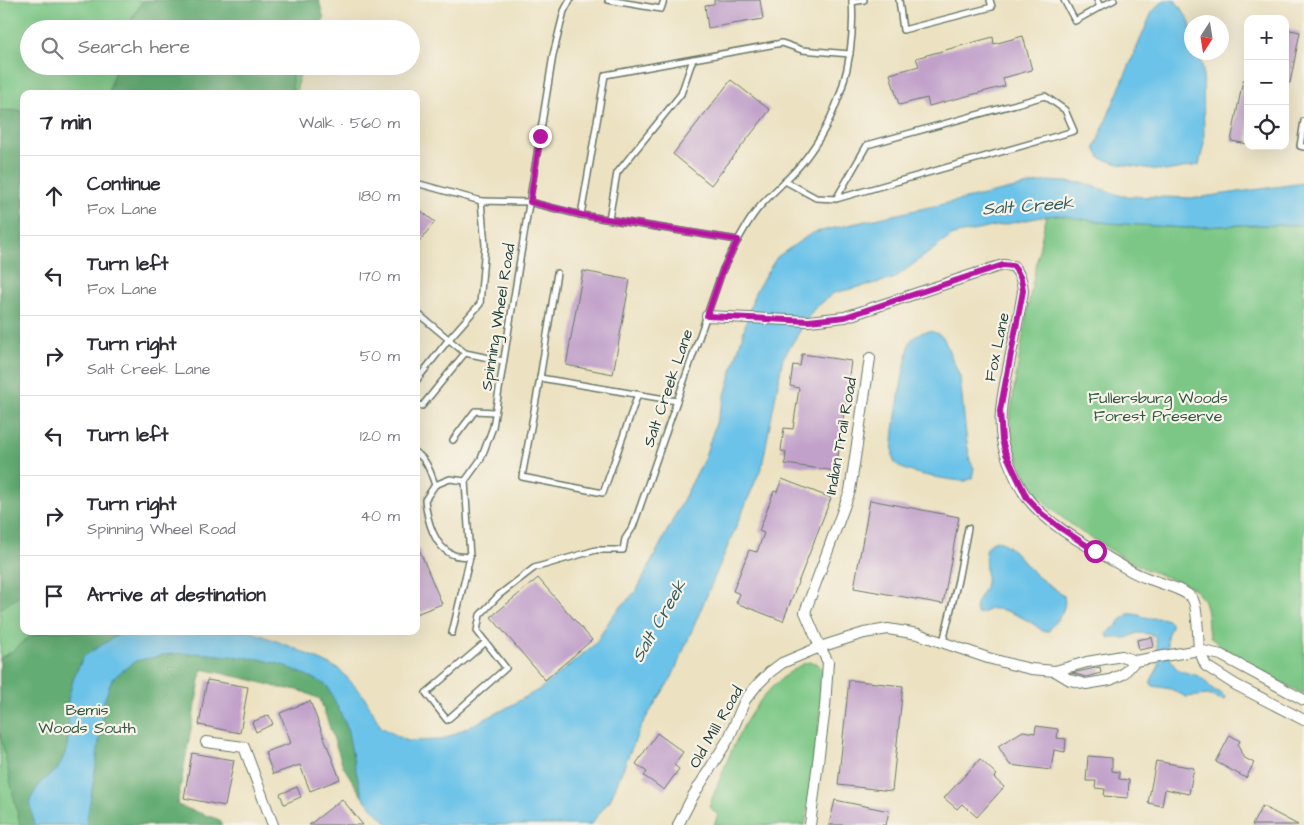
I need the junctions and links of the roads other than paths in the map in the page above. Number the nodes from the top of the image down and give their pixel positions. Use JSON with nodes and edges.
{"nodes":[{"id":1,"x":570,"y":0,"type":"edge"},
{"id":2,"x":608,"y":0,"type":"edge"},
{"id":3,"x":664,"y":0,"type":"edge"},
{"id":4,"x":864,"y":0,"type":"edge"},
{"id":5,"x":898,"y":0,"type":"edge"},
{"id":6,"x":990,"y":0,"type":"edge"},
{"id":7,"x":1064,"y":0,"type":"edge"},
{"id":8,"x":1097,"y":0,"type":"edge"},
{"id":9,"x":1114,"y":0,"type":"edge"},
{"id":10,"x":852,"y":1,"type":"edge"},
{"id":11,"x":630,"y":2,"type":"edge"},
{"id":12,"x":1100,"y":7,"type":"junction"},
{"id":13,"x":850,"y":54,"type":"junction"},
{"id":14,"x":693,"y":59,"type":"junction"},
{"id":15,"x":1304,"y":121,"type":"edge"},
{"id":16,"x":1302,"y":147,"type":"edge"},
{"id":17,"x":785,"y":181,"type":"junction"},
{"id":18,"x":420,"y":184,"type":"edge"},
{"id":19,"x":836,"y":199,"type":"junction"},
{"id":20,"x":481,"y":201,"type":"junction"},
{"id":21,"x":530,"y":202,"type":"junction"},
{"id":22,"x":582,"y":215,"type":"junction"},
{"id":23,"x":609,"y":219,"type":"junction"},
{"id":24,"x":738,"y":240,"type":"junction"},
{"id":25,"x":557,"y":272,"type":"dead end"},
{"id":26,"x":420,"y":315,"type":"edge"},
{"id":27,"x":707,"y":316,"type":"junction"},
{"id":28,"x":449,"y":339,"type":"junction"},
{"id":29,"x":465,"y":353,"type":"junction"},
{"id":30,"x":870,"y":358,"type":"dead end"},
{"id":31,"x":503,"y":361,"type":"junction"},
{"id":32,"x":420,"y":376,"type":"edge"},
{"id":33,"x":540,"y":378,"type":"junction"},
{"id":34,"x":638,"y":394,"type":"junction"},
{"id":35,"x":677,"y":401,"type":"junction"},
{"id":36,"x":420,"y":405,"type":"edge"},
{"id":37,"x":495,"y":412,"type":"junction"},
{"id":38,"x":453,"y":440,"type":"dead end"},
{"id":39,"x":420,"y":455,"type":"edge"},
{"id":40,"x":465,"y":481,"type":"junction"},
{"id":41,"x":435,"y":485,"type":"junction"},
{"id":42,"x":968,"y":528,"type":"dead end"},
{"id":43,"x":470,"y":556,"type":"junction"},
{"id":44,"x":452,"y":633,"type":"dead end"},
{"id":45,"x":486,"y":642,"type":"junction"},
{"id":46,"x":943,"y":642,"type":"junction"},
{"id":47,"x":820,"y":647,"type":"junction"},
{"id":48,"x":1199,"y":650,"type":"junction"},
{"id":49,"x":1135,"y":661,"type":"junction"},
{"id":50,"x":1055,"y":671,"type":"junction"},
{"id":51,"x":1304,"y":700,"type":"edge"},
{"id":52,"x":1304,"y":720,"type":"edge"},
{"id":53,"x":206,"y":742,"type":"dead end"},
{"id":54,"x":273,"y":825,"type":"edge"},
{"id":55,"x":678,"y":825,"type":"edge"},
{"id":56,"x":810,"y":825,"type":"edge"}],
"edges":[{"from":1,"to":21,"type":"lane","name":"Spinning Wheel Road"},
{"from":2,"to":11,"type":"lane"},
{"from":3,"to":11,"type":"lane"},
{"from":4,"to":10,"type":"lane"},
{"from":5,"to":6,"type":"lane"},
{"from":7,"to":12,"type":"lane"},
{"from":8,"to":12,"type":"lane"},
{"from":9,"to":12,"type":"lane"},
{"from":10,"to":13,"type":"lane","name":"Salt Creek Lane"},
{"from":13,"to":14,"type":"lane"},
{"from":13,"to":17,"type":"lane","name":"Salt Creek Lane"},
{"from":14,"to":22,"type":"lane"},
{"from":14,"to":23,"type":"lane"},
{"from":15,"to":16,"type":"lane"},
{"from":17,"to":19,"type":"lane"},
{"from":17,"to":24,"type":"lane","name":"Salt Creek Lane"},
{"from":18,"to":20,"type":"lane"},
{"from":19,"to":19,"type":"lane"},
{"from":20,"to":21,"type":"lane"},
{"from":20,"to":28,"type":"lane"},
{"from":21,"to":22,"type":"lane"},
{"from":21,"to":31,"type":"lane","name":"Spinning Wheel Road"},
{"from":22,"to":23,"type":"lane"},
{"from":23,"to":24,"type":"lane"},
{"from":24,"to":27,"type":"lane","name":"Salt Creek Lane"},
{"from":25,"to":33,"type":"lane"},
{"from":26,"to":28,"type":"lane"},
{"from":27,"to":35,"type":"lane","name":"Salt Creek Lane"},
{"from":27,"to":48,"type":"street","name":"Fox Lane"},
{"from":28,"to":29,"type":"lane"},
{"from":28,"to":32,"type":"lane"},
{"from":29,"to":31,"type":"lane"},
{"from":29,"to":36,"type":"lane"},
{"from":30,"to":47,"type":"street","name":"Indian Trail Road"},
{"from":31,"to":37,"type":"lane","name":"Spinning Wheel Road"},
{"from":33,"to":34,"type":"lane"},
{"from":33,"to":34,"type":"lane"},
{"from":34,"to":35,"type":"lane"},
{"from":35,"to":45,"type":"lane","name":"Salt Creek Lane"},
{"from":37,"to":38,"type":"lane"},
{"from":37,"to":40,"type":"lane","name":"Spinning Wheel Road"},
{"from":39,"to":41,"type":"lane"},
{"from":40,"to":41,"type":"lane"},
{"from":40,"to":43,"type":"lane"},
{"from":41,"to":43,"type":"lane"},
{"from":42,"to":46,"type":"lane"},
{"from":43,"to":44,"type":"lane"},
{"from":45,"to":45,"type":"lane"},
{"from":46,"to":47,"type":"street","name":"Old Mill Road"},
{"from":46,"to":50,"type":"street","name":"Old Mill Road"},
{"from":47,"to":55,"type":"street","name":"Old Mill Road"},
{"from":47,"to":56,"type":"street"},
{"from":48,"to":49,"type":"street","name":"Old Mill Road"},
{"from":48,"to":51,"type":"street","name":"Old Mill Road"},
{"from":48,"to":52,"type":"street"},
{"from":49,"to":50,"type":"street","name":"Old Mill Road"},
{"from":49,"to":50,"type":"street","name":"Old Mill Road"},
{"from":53,"to":54,"type":"street"}]}
